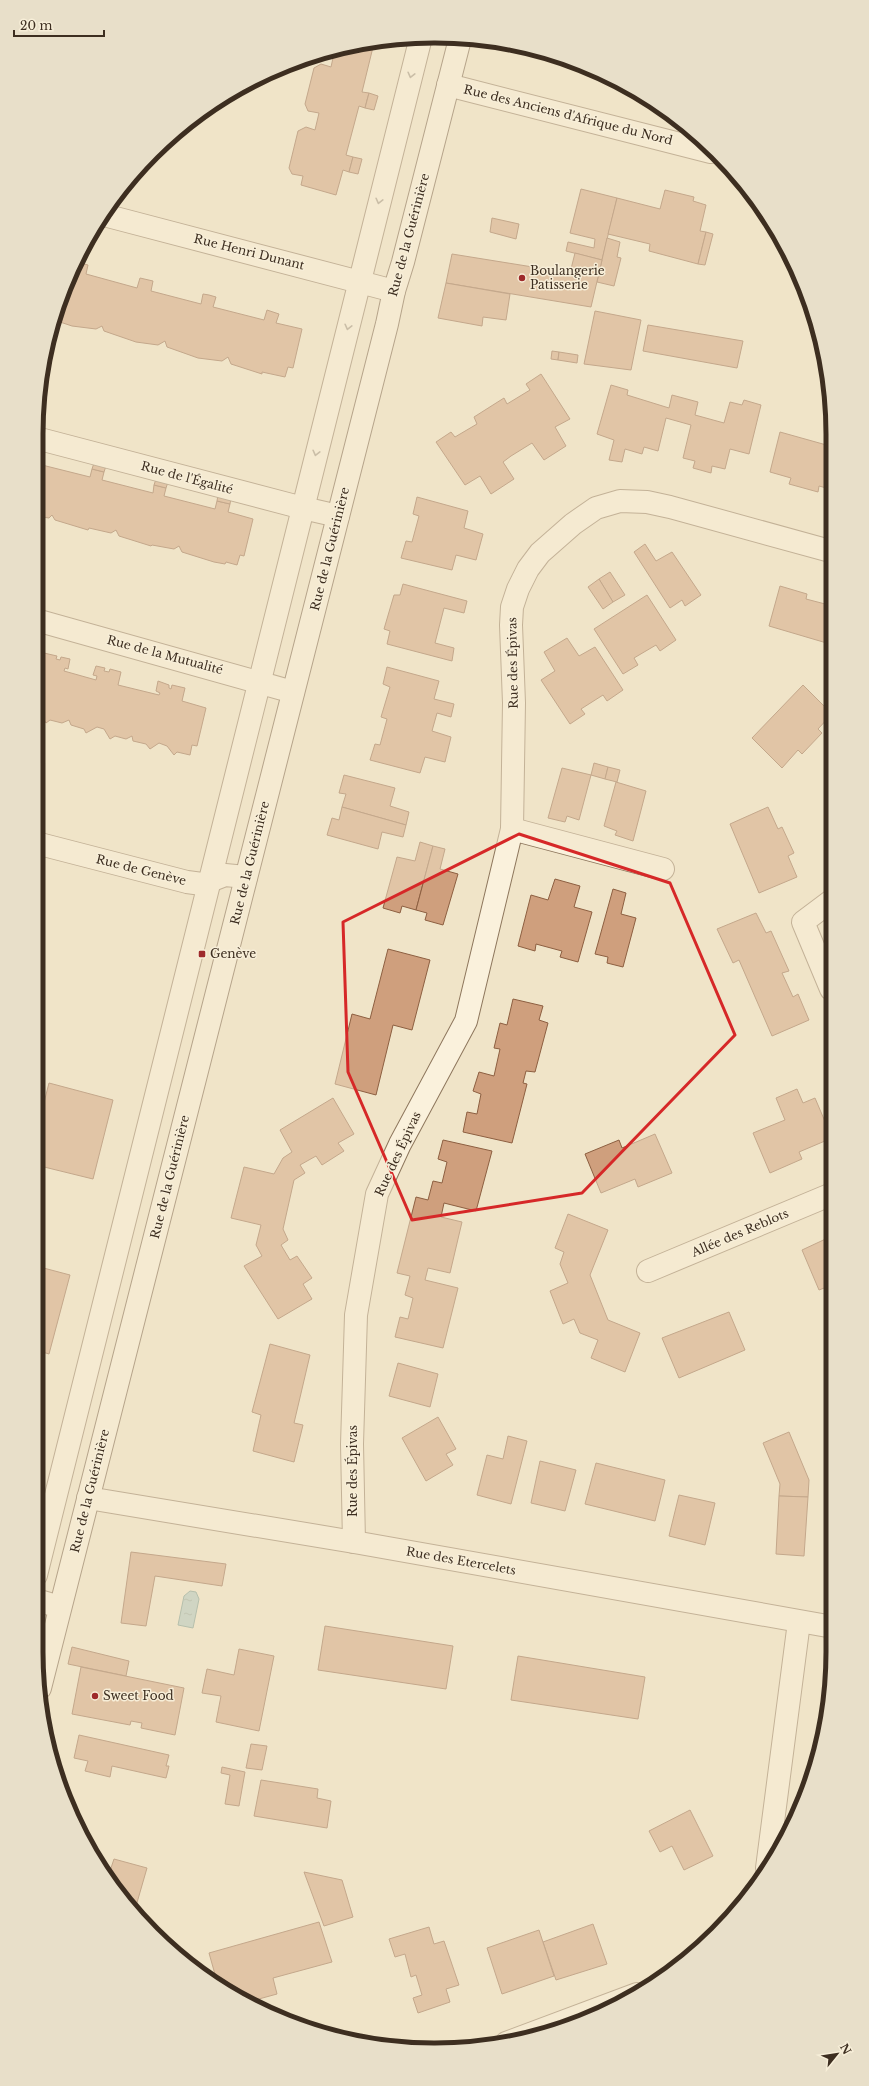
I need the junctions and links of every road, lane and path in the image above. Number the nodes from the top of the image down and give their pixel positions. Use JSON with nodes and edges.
{"nodes":[{"id":1,"x":419,"y":44,"type":"edge"},
{"id":2,"x":459,"y":44,"type":"edge"},
{"id":3,"x":448,"y":86,"type":"junction"},
{"id":4,"x":703,"y":150,"type":"edge"},
{"id":5,"x":109,"y":216,"type":"edge"},
{"id":6,"x":359,"y":281,"type":"junction"},
{"id":7,"x":394,"y":290,"type":"junction"},
{"id":8,"x":43,"y":440,"type":"edge"},
{"id":9,"x":303,"y":508,"type":"junction"},
{"id":10,"x":338,"y":516,"type":"junction"},
{"id":11,"x":826,"y":550,"type":"edge"},
{"id":12,"x":43,"y":622,"type":"edge"},
{"id":13,"x":260,"y":681,"type":"junction"},
{"id":14,"x":294,"y":692,"type":"junction"},
{"id":15,"x":512,"y":829,"type":"junction"},
{"id":16,"x":43,"y":845,"type":"edge"},
{"id":17,"x":663,"y":869,"type":"dead end"},
{"id":18,"x":246,"y":877,"type":"junction"},
{"id":19,"x":210,"y":880,"type":"junction"},
{"id":20,"x":826,"y":905,"type":"edge"},
{"id":21,"x":826,"y":977,"type":"edge"},
{"id":22,"x":826,"y":1197,"type":"edge"},
{"id":23,"x":648,"y":1271,"type":"dead end"},
{"id":24,"x":88,"y":1498,"type":"junction"},
{"id":25,"x":354,"y":1542,"type":"junction"},
{"id":26,"x":43,"y":1547,"type":"edge"},
{"id":27,"x":43,"y":1602,"type":"edge"},
{"id":28,"x":60,"y":1607,"type":"junction"},
{"id":29,"x":799,"y":1622,"type":"junction"},
{"id":30,"x":826,"y":1626,"type":"edge"},
{"id":31,"x":44,"y":1673,"type":"edge"},
{"id":32,"x":769,"y":1855,"type":"edge"}],
"edges":[{"from":1,"to":6,"type":"street","one_way":true},
{"from":2,"to":3,"type":"street","name":"Rue de la Guérinière"},
{"from":3,"to":4,"type":"street","name":"Rue des Anciens d'Afrique du Nord"},
{"from":3,"to":7,"type":"street","name":"Rue de la Guérinière"},
{"from":5,"to":6,"type":"street","name":"Rue Henri Dunant"},
{"from":6,"to":7,"type":"street","name":"Rue Henri Dunant"},
{"from":6,"to":9,"type":"street","one_way":true},
{"from":7,"to":10,"type":"street","name":"Rue de la Guérinière"},
{"from":8,"to":9,"type":"street","name":"Rue de l'Égalité"},
{"from":9,"to":10,"type":"street","name":"Rue de l'Égalité"},
{"from":9,"to":13,"type":"street"},
{"from":10,"to":14,"type":"street","name":"Rue de la Guérinière"},
{"from":11,"to":15,"type":"street","name":"Rue des Épivas"},
{"from":12,"to":13,"type":"street","name":"Rue de la Mutualité"},
{"from":13,"to":14,"type":"street","name":"Rue de la Mutualité"},
{"from":13,"to":19,"type":"street"},
{"from":14,"to":18,"type":"street","name":"Rue de la Guérinière"},
{"from":15,"to":17,"type":"street"},
{"from":15,"to":25,"type":"street","name":"Rue des Épivas"},
{"from":16,"to":19,"type":"street","name":"Rue de Genève"},
{"from":18,"to":19,"type":"street","name":"Rue de Genève"},
{"from":18,"to":24,"type":"street","name":"Rue de la Guérinière"},
{"from":19,"to":26,"type":"street"},
{"from":20,"to":21,"type":"street"},
{"from":22,"to":23,"type":"street","name":"Allée des Reblots"},
{"from":24,"to":25,"type":"street","name":"Rue des Etercelets"},
{"from":24,"to":28,"type":"street","name":"Rue de la Guérinière"},
{"from":25,"to":29,"type":"street","name":"Rue des Etercelets"},
{"from":27,"to":28,"type":"street"},
{"from":28,"to":31,"type":"street","name":"Rue de la Guérinière"},
{"from":29,"to":30,"type":"street","name":"Rue des Etercelets"},
{"from":29,"to":32,"type":"street"}]}
